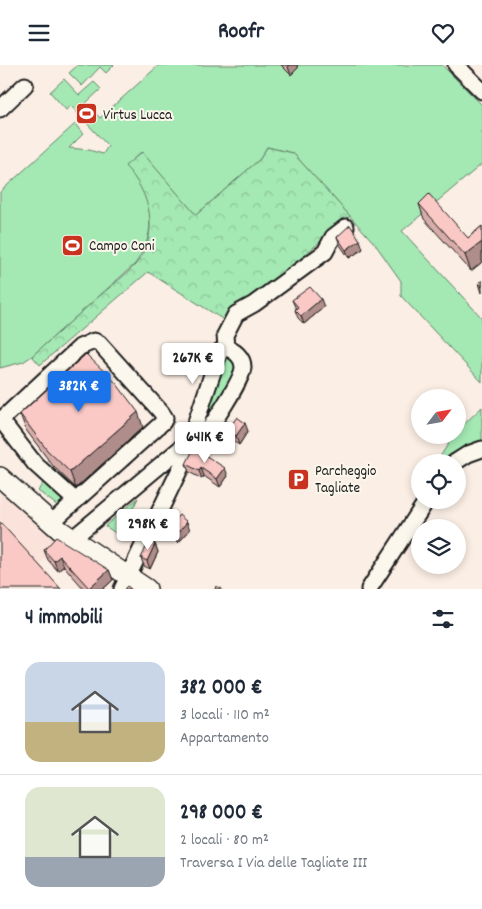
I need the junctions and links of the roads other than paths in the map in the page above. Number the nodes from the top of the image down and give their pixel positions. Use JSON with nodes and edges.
{"nodes":[{"id":1,"x":456,"y":65,"type":"edge"},
{"id":2,"x":25,"y":85,"type":"dead end"},
{"id":3,"x":482,"y":91,"type":"edge"},
{"id":4,"x":0,"y":109,"type":"edge"},
{"id":5,"x":346,"y":227,"type":"edge"},
{"id":6,"x":226,"y":348,"type":"junction"},
{"id":7,"x":0,"y":420,"type":"edge"},
{"id":8,"x":194,"y":440,"type":"junction"},
{"id":9,"x":482,"y":449,"type":"edge"},
{"id":10,"x":466,"y":455,"type":"edge"},
{"id":11,"x":0,"y":477,"type":"edge"},
{"id":12,"x":76,"y":501,"type":"junction"},
{"id":13,"x":421,"y":509,"type":"edge"},
{"id":14,"x":51,"y":523,"type":"junction"},
{"id":15,"x":72,"y":539,"type":"junction"},
{"id":16,"x":125,"y":583,"type":"edge"},
{"id":17,"x":147,"y":589,"type":"edge"},
{"id":18,"x":370,"y":589,"type":"edge"}],
"edges":[{"from":1,"to":3,"type":"street"},
{"from":2,"to":4,"type":"street"},
{"from":5,"to":6,"type":"street"},
{"from":6,"to":8,"type":"street"},
{"from":6,"to":8,"type":"street"},
{"from":7,"to":12,"type":"street"},
{"from":7,"to":12,"type":"street"},
{"from":8,"to":15,"type":"street"},
{"from":8,"to":16,"type":"street"},
{"from":9,"to":10,"type":"street"},
{"from":11,"to":14,"type":"main road"},
{"from":12,"to":14,"type":"street"},
{"from":13,"to":18,"type":"street"},
{"from":14,"to":15,"type":"main road"},
{"from":15,"to":16,"type":"main road"},
{"from":16,"to":17,"type":"main road"}]}
